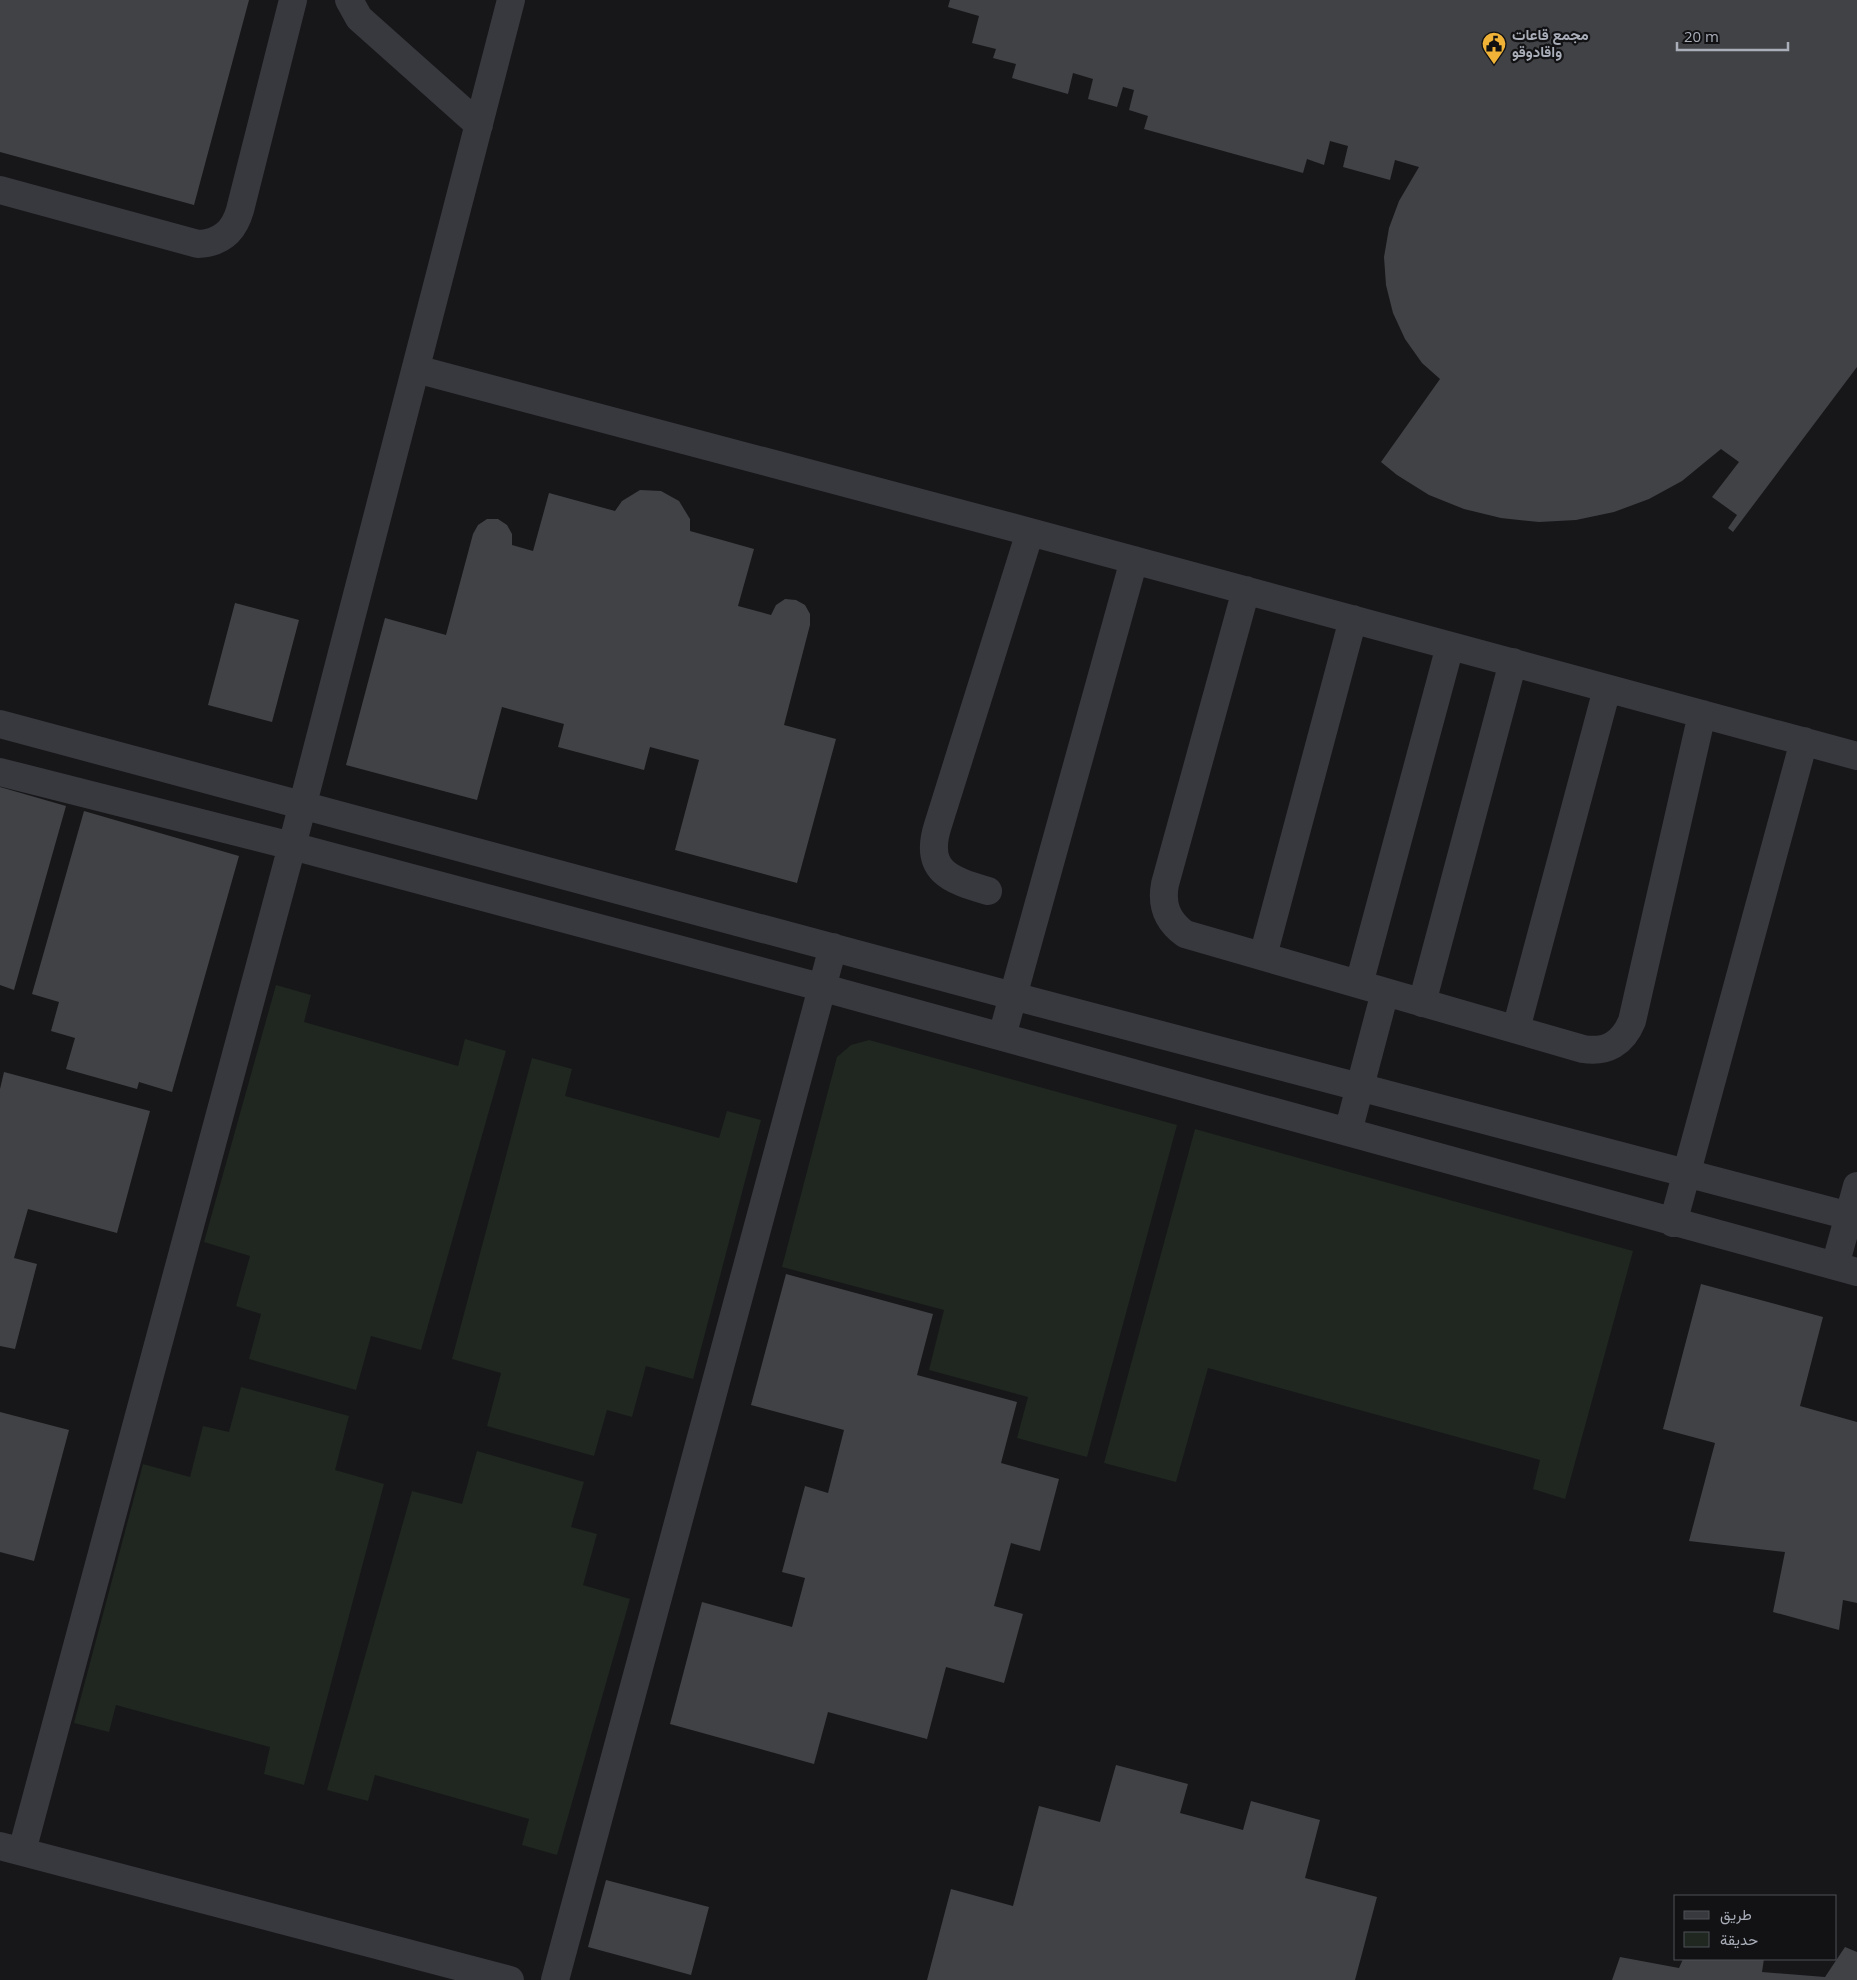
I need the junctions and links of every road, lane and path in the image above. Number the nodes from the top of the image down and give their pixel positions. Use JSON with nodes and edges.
{"nodes":[{"id":1,"x":293,"y":0,"type":"edge"},
{"id":2,"x":348,"y":0,"type":"edge"},
{"id":3,"x":511,"y":0,"type":"edge"},
{"id":4,"x":479,"y":125,"type":"junction"},
{"id":5,"x":0,"y":190,"type":"edge"},
{"id":6,"x":416,"y":369,"type":"junction"},
{"id":7,"x":1030,"y":532,"type":"junction"},
{"id":8,"x":1134,"y":560,"type":"junction"},
{"id":9,"x":1246,"y":590,"type":"junction"},
{"id":10,"x":1353,"y":619,"type":"junction"},
{"id":11,"x":1450,"y":646,"type":"junction"},
{"id":12,"x":1513,"y":662,"type":"junction"},
{"id":13,"x":1608,"y":688,"type":"junction"},
{"id":14,"x":1702,"y":714,"type":"junction"},
{"id":15,"x":0,"y":724,"type":"edge"},
{"id":16,"x":1804,"y":742,"type":"junction"},
{"id":17,"x":1857,"y":756,"type":"edge"},
{"id":18,"x":0,"y":772,"type":"edge"},
{"id":19,"x":303,"y":804,"type":"junction"},
{"id":20,"x":292,"y":846,"type":"junction"},
{"id":21,"x":988,"y":891,"type":"dead end"},
{"id":22,"x":834,"y":948,"type":"junction"},
{"id":23,"x":1263,"y":956,"type":"junction"},
{"id":24,"x":1359,"y":984,"type":"junction"},
{"id":25,"x":824,"y":988,"type":"junction"},
{"id":26,"x":1385,"y":992,"type":"junction"},
{"id":27,"x":1013,"y":996,"type":"junction"},
{"id":28,"x":1422,"y":1002,"type":"junction"},
{"id":29,"x":1516,"y":1029,"type":"junction"},
{"id":30,"x":1002,"y":1036,"type":"junction"},
{"id":31,"x":1360,"y":1086,"type":"junction"},
{"id":32,"x":1348,"y":1132,"type":"junction"},
{"id":33,"x":1686,"y":1172,"type":"junction"},
{"id":34,"x":1857,"y":1186,"type":"edge"},
{"id":35,"x":1853,"y":1217,"type":"edge"},
{"id":36,"x":1673,"y":1223,"type":"junction"},
{"id":37,"x":1846,"y":1269,"type":"edge"},
{"id":38,"x":11,"y":1848,"type":"edge"},
{"id":39,"x":510,"y":1980,"type":"edge"},
{"id":40,"x":555,"y":1980,"type":"edge"}],
"edges":[{"from":1,"to":5,"type":"lane"},
{"from":2,"to":4,"type":"lane"},
{"from":3,"to":4,"type":"lane"},
{"from":4,"to":6,"type":"lane"},
{"from":6,"to":7,"type":"lane"},
{"from":6,"to":19,"type":"lane"},
{"from":7,"to":8,"type":"lane"},
{"from":7,"to":21,"type":"lane"},
{"from":8,"to":9,"type":"lane"},
{"from":8,"to":27,"type":"lane"},
{"from":9,"to":10,"type":"lane"},
{"from":9,"to":23,"type":"lane"},
{"from":10,"to":11,"type":"lane"},
{"from":10,"to":23,"type":"lane"},
{"from":11,"to":12,"type":"lane"},
{"from":11,"to":24,"type":"lane"},
{"from":12,"to":13,"type":"lane"},
{"from":12,"to":28,"type":"lane"},
{"from":13,"to":14,"type":"lane"},
{"from":13,"to":29,"type":"lane"},
{"from":14,"to":16,"type":"lane"},
{"from":14,"to":29,"type":"lane"},
{"from":15,"to":19,"type":"lane"},
{"from":16,"to":17,"type":"lane"},
{"from":16,"to":33,"type":"lane"},
{"from":18,"to":20,"type":"lane"},
{"from":19,"to":20,"type":"lane"},
{"from":19,"to":22,"type":"lane"},
{"from":20,"to":25,"type":"lane"},
{"from":20,"to":38,"type":"lane"},
{"from":22,"to":25,"type":"lane"},
{"from":22,"to":27,"type":"lane"},
{"from":23,"to":24,"type":"lane"},
{"from":24,"to":26,"type":"lane"},
{"from":25,"to":30,"type":"lane"},
{"from":25,"to":40,"type":"lane"},
{"from":26,"to":28,"type":"lane"},
{"from":26,"to":31,"type":"lane"},
{"from":27,"to":30,"type":"lane"},
{"from":27,"to":31,"type":"lane"},
{"from":28,"to":29,"type":"lane"},
{"from":30,"to":32,"type":"lane"},
{"from":31,"to":32,"type":"lane"},
{"from":31,"to":33,"type":"lane"},
{"from":32,"to":36,"type":"lane"},
{"from":33,"to":35,"type":"lane"},
{"from":33,"to":36,"type":"lane"},
{"from":34,"to":35,"type":"lane"},
{"from":35,"to":37,"type":"lane"},
{"from":36,"to":37,"type":"lane"},
{"from":38,"to":39,"type":"lane"}]}
